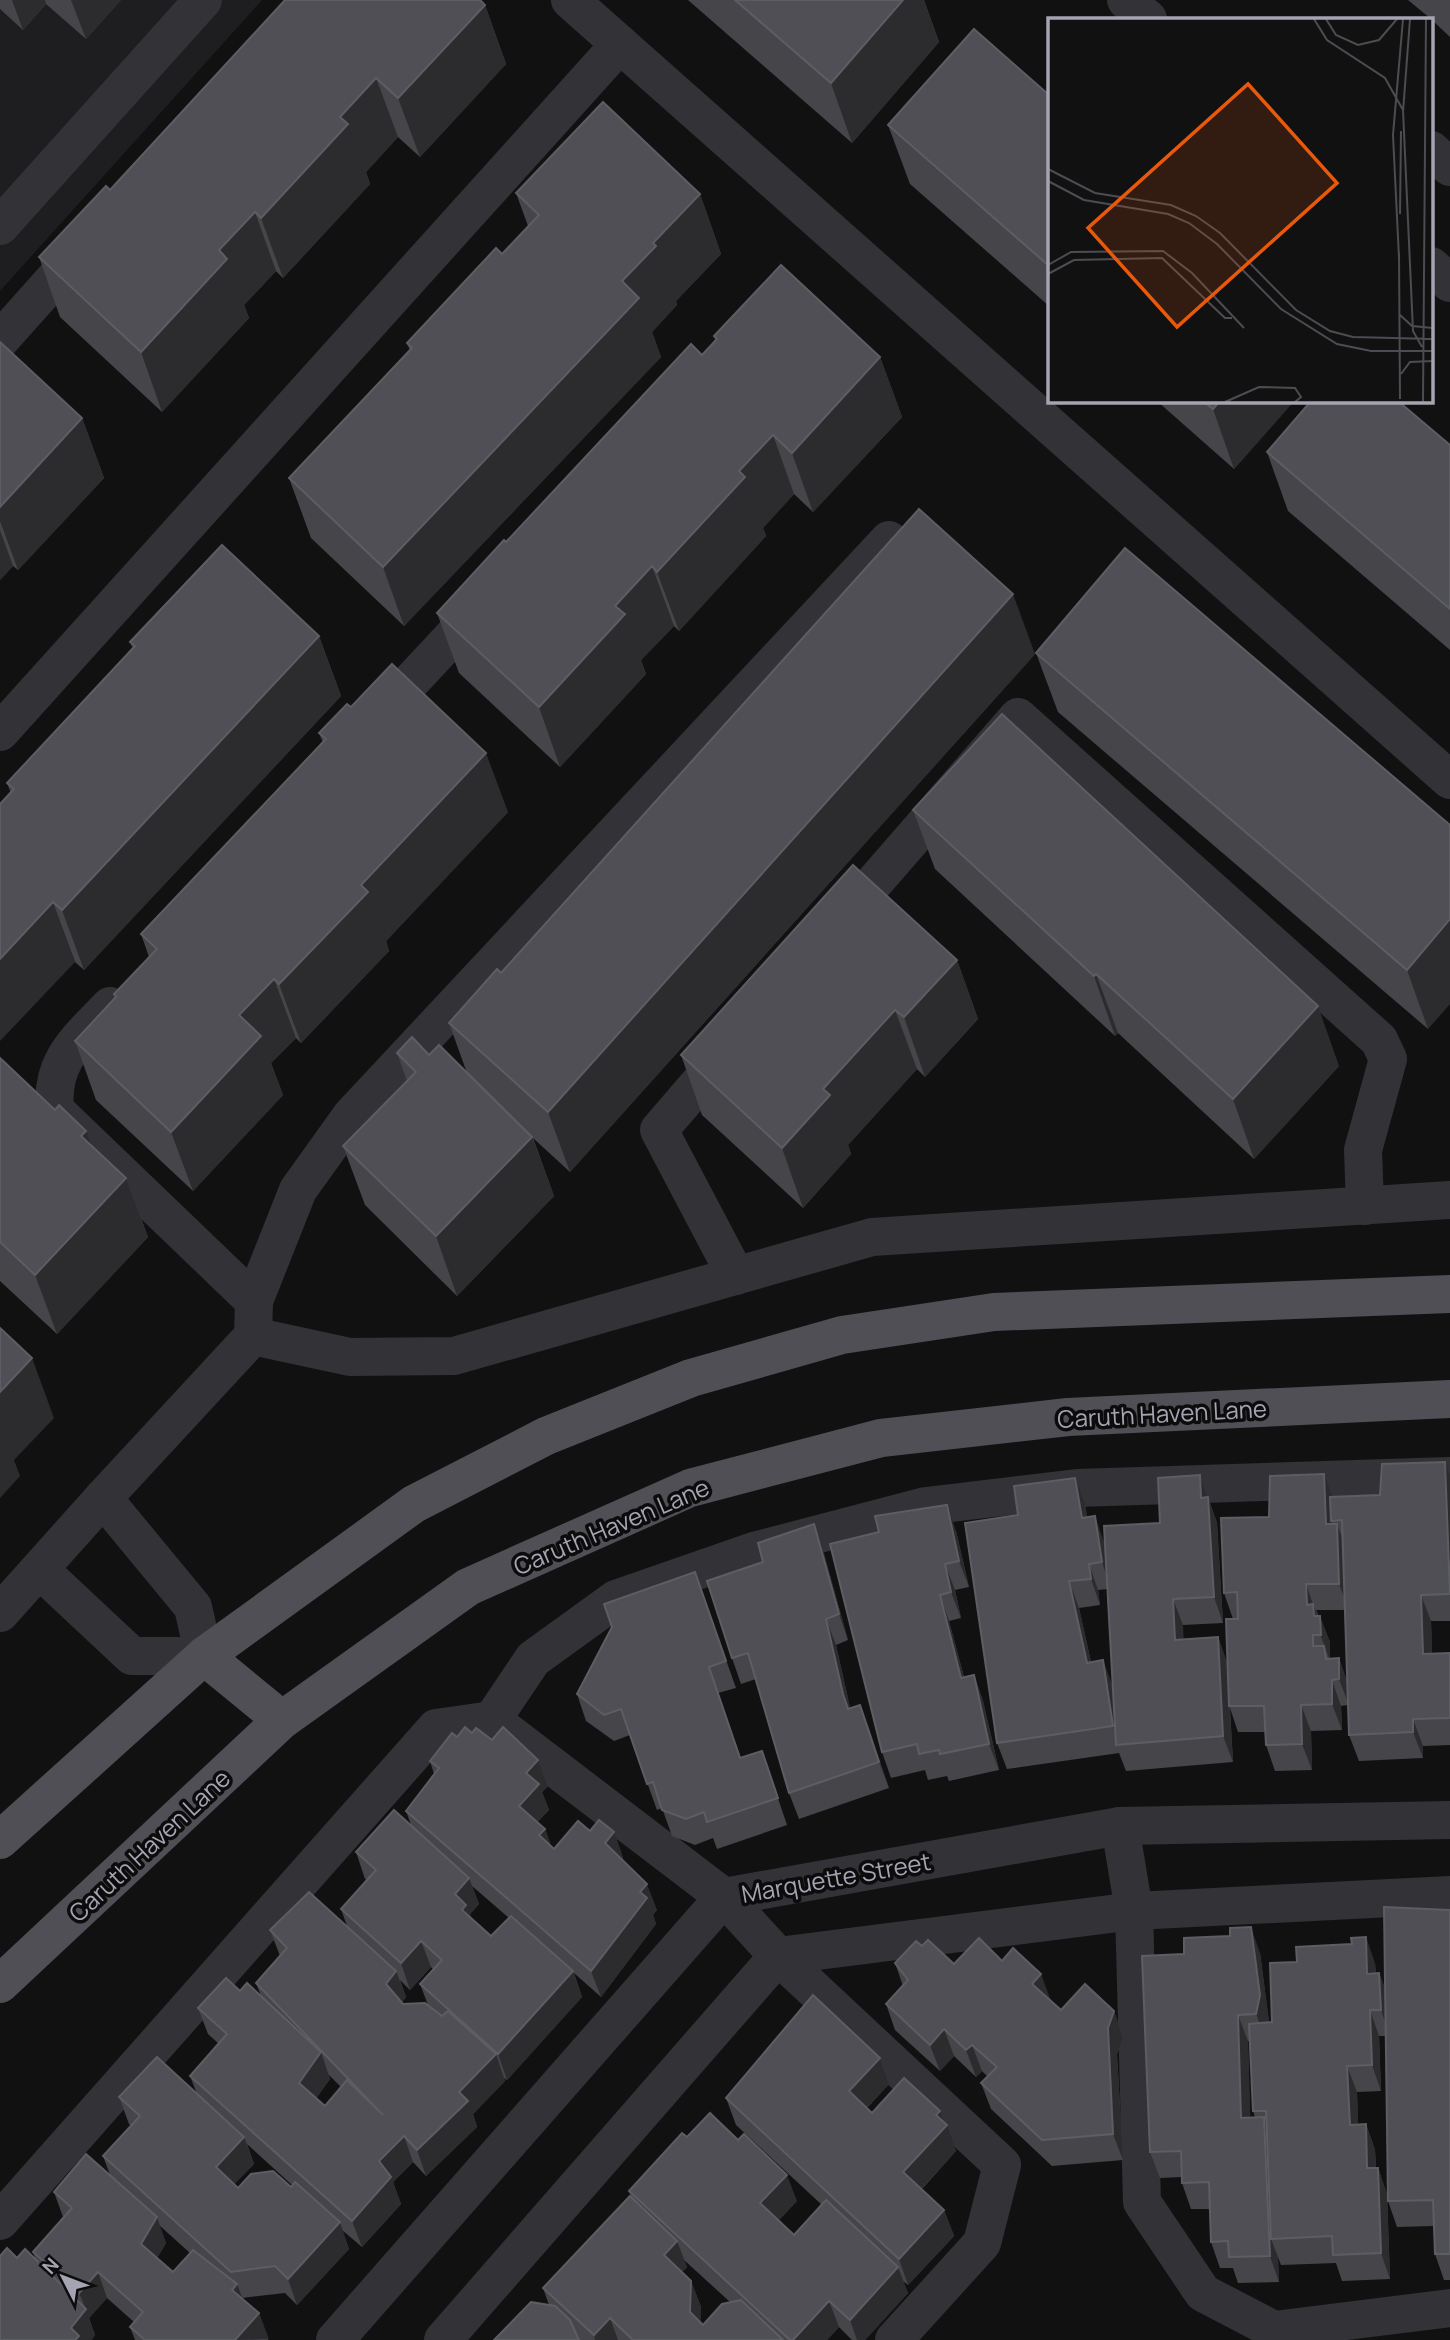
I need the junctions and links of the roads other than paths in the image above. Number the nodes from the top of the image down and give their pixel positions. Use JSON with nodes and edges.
{"nodes":[{"id":1,"x":203,"y":0,"type":"edge"},
{"id":2,"x":570,"y":0,"type":"edge"},
{"id":3,"x":1126,"y":0,"type":"edge"},
{"id":4,"x":1147,"y":18,"type":"edge"},
{"id":5,"x":620,"y":44,"type":"junction"},
{"id":6,"x":1432,"y":151,"type":"edge"},
{"id":7,"x":1450,"y":167,"type":"edge"},
{"id":8,"x":110,"y":217,"type":"edge"},
{"id":9,"x":0,"y":226,"type":"edge"},
{"id":10,"x":1432,"y":267,"type":"edge"},
{"id":11,"x":1450,"y":283,"type":"edge"},
{"id":12,"x":0,"y":340,"type":"edge"},
{"id":13,"x":889,"y":540,"type":"edge"},
{"id":14,"x":512,"y":573,"type":"edge"},
{"id":15,"x":0,"y":732,"type":"edge"},
{"id":16,"x":350,"y":747,"type":"edge"},
{"id":17,"x":1450,"y":780,"type":"edge"},
{"id":18,"x":811,"y":955,"type":"edge"},
{"id":19,"x":131,"y":983,"type":"edge"},
{"id":20,"x":748,"y":1027,"type":"edge"},
{"id":21,"x":1450,"y":1200,"type":"edge"},
{"id":22,"x":1365,"y":1206,"type":"junction"},
{"id":23,"x":736,"y":1276,"type":"junction"},
{"id":24,"x":1450,"y":1294,"type":"edge"},
{"id":25,"x":254,"y":1319,"type":"junction"},
{"id":26,"x":1450,"y":1399,"type":"edge"},
{"id":27,"x":1450,"y":1476,"type":"edge"},
{"id":28,"x":103,"y":1498,"type":"junction"},
{"id":29,"x":40,"y":1570,"type":"junction"},
{"id":30,"x":0,"y":1614,"type":"edge"},
{"id":31,"x":204,"y":1656,"type":"junction"},
{"id":32,"x":282,"y":1720,"type":"junction"},
{"id":33,"x":492,"y":1720,"type":"junction"},
{"id":34,"x":1450,"y":1820,"type":"edge"},
{"id":35,"x":1120,"y":1826,"type":"junction"},
{"id":36,"x":0,"y":1840,"type":"edge"},
{"id":37,"x":1450,"y":1895,"type":"edge"},
{"id":38,"x":724,"y":1897,"type":"junction"},
{"id":39,"x":1134,"y":1911,"type":"junction"},
{"id":40,"x":778,"y":1956,"type":"junction"},
{"id":41,"x":0,"y":1984,"type":"edge"},
{"id":42,"x":0,"y":2221,"type":"edge"},
{"id":43,"x":1450,"y":2308,"type":"edge"},
{"id":44,"x":335,"y":2340,"type":"edge"},
{"id":45,"x":443,"y":2340,"type":"edge"},
{"id":46,"x":894,"y":2340,"type":"edge"}],
"edges":[{"from":1,"to":9,"type":"street"},
{"from":2,"to":5,"type":"street"},
{"from":3,"to":4,"type":"street"},
{"from":5,"to":15,"type":"street"},
{"from":5,"to":17,"type":"street"},
{"from":6,"to":7,"type":"street"},
{"from":8,"to":12,"type":"street"},
{"from":10,"to":11,"type":"street"},
{"from":13,"to":25,"type":"street"},
{"from":14,"to":16,"type":"street"},
{"from":18,"to":22,"type":"street"},
{"from":19,"to":25,"type":"street"},
{"from":20,"to":23,"type":"street"},
{"from":21,"to":22,"type":"street"},
{"from":22,"to":23,"type":"street"},
{"from":23,"to":25,"type":"street"},
{"from":24,"to":31,"type":"main road"},
{"from":25,"to":28,"type":"street"},
{"from":26,"to":32,"type":"main road","name":"Caruth Haven Lane"},
{"from":27,"to":33,"type":"street"},
{"from":28,"to":29,"type":"street"},
{"from":28,"to":31,"type":"street"},
{"from":29,"to":30,"type":"street"},
{"from":29,"to":31,"type":"street"},
{"from":31,"to":32,"type":"main road"},
{"from":31,"to":36,"type":"main road"},
{"from":32,"to":41,"type":"main road","name":"Caruth Haven Lane"},
{"from":33,"to":38,"type":"street"},
{"from":33,"to":42,"type":"street"},
{"from":34,"to":35,"type":"street","name":"Marquette Street"},
{"from":35,"to":38,"type":"street","name":"Marquette Street"},
{"from":35,"to":39,"type":"street"},
{"from":37,"to":39,"type":"street"},
{"from":38,"to":40,"type":"street"},
{"from":38,"to":44,"type":"street","name":"Marquette Street"},
{"from":39,"to":40,"type":"street"},
{"from":39,"to":43,"type":"street"},
{"from":40,"to":45,"type":"street"},
{"from":40,"to":46,"type":"street"}]}
